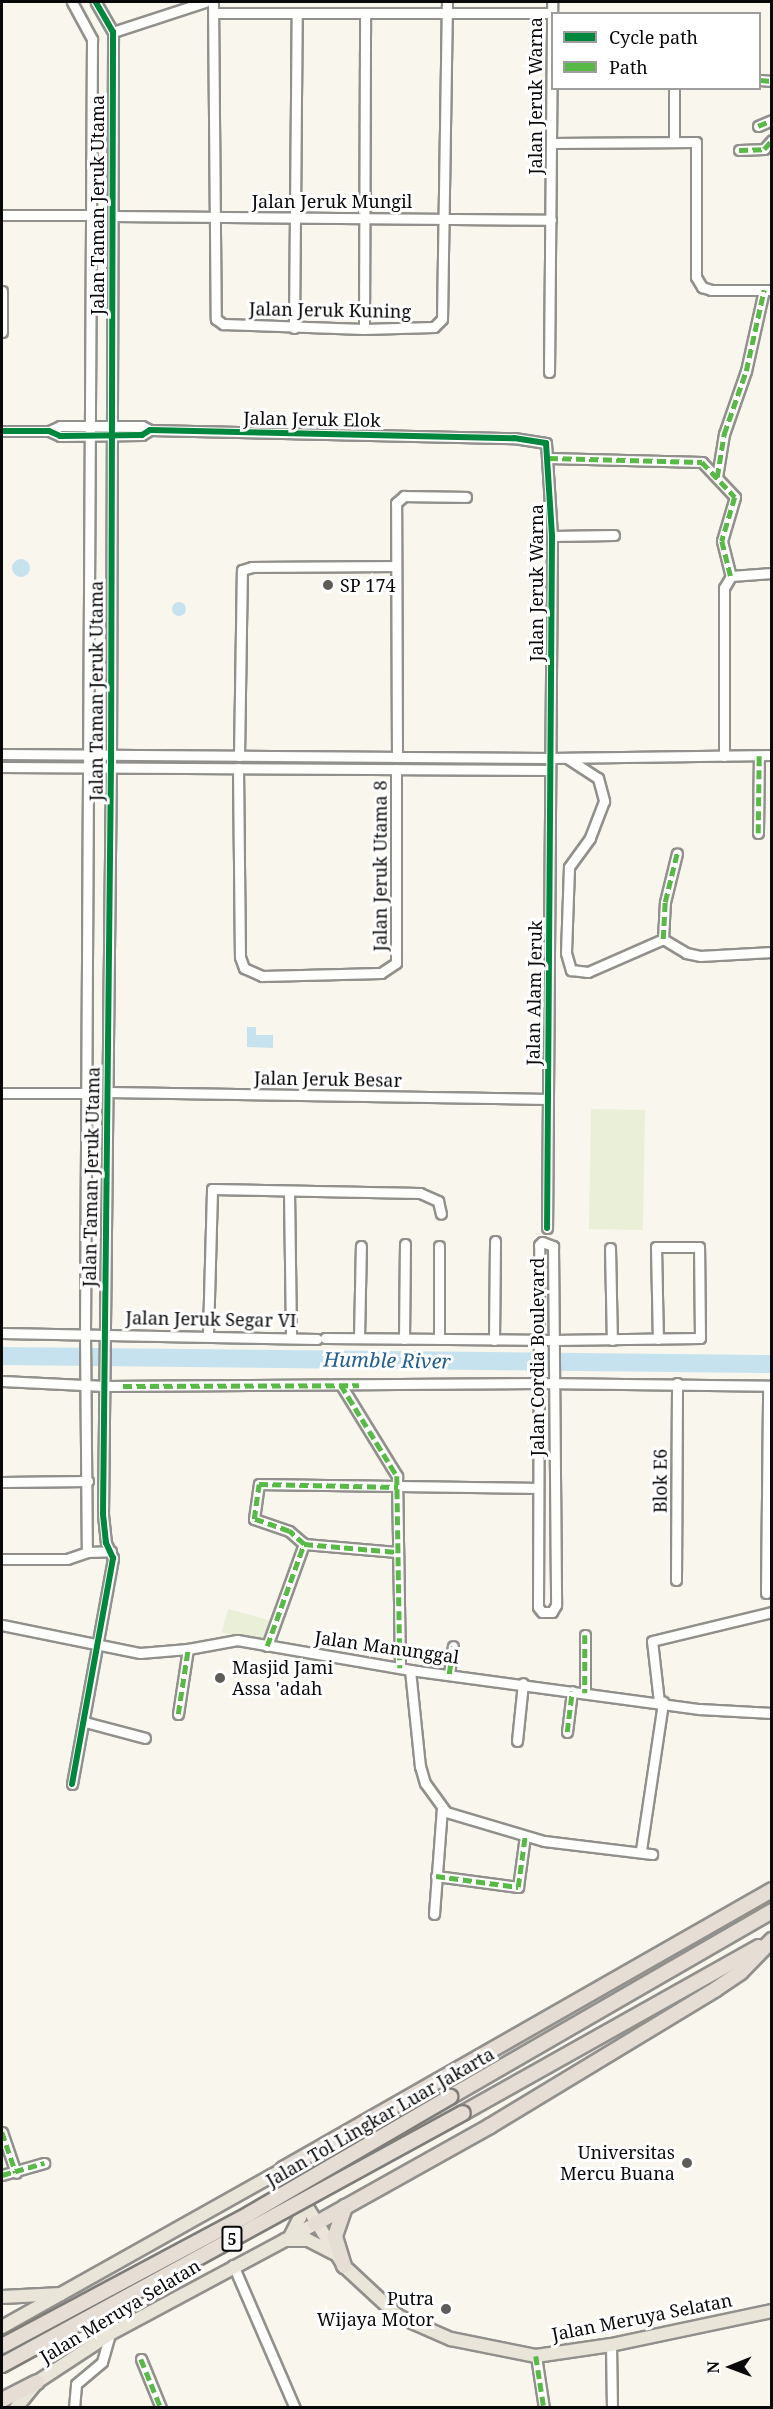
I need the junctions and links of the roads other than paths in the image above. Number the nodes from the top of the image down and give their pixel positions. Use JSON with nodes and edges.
{"nodes":[{"id":1,"x":72,"y":2,"type":"edge"},
{"id":2,"x":96,"y":2,"type":"edge"},
{"id":3,"x":206,"y":2,"type":"edge"},
{"id":4,"x":213,"y":2,"type":"edge"},
{"id":5,"x":447,"y":2,"type":"edge"},
{"id":6,"x":214,"y":13,"type":"junction"},
{"id":7,"x":551,"y":13,"type":"edge"},
{"id":8,"x":297,"y":14,"type":"junction"},
{"id":9,"x":364,"y":14,"type":"junction"},
{"id":10,"x":447,"y":14,"type":"junction"},
{"id":11,"x":112,"y":32,"type":"junction"},
{"id":12,"x":552,"y":90,"type":"edge"},
{"id":13,"x":674,"y":90,"type":"edge"},
{"id":14,"x":771,"y":120,"type":"edge"},
{"id":15,"x":758,"y":126,"type":"dead end"},
{"id":16,"x":771,"y":140,"type":"edge"},
{"id":17,"x":674,"y":142,"type":"junction"},
{"id":18,"x":552,"y":143,"type":"junction"},
{"id":19,"x":740,"y":150,"type":"dead end"},
{"id":20,"x":2,"y":215,"type":"edge"},
{"id":21,"x":93,"y":215,"type":"junction"},
{"id":22,"x":113,"y":216,"type":"junction"},
{"id":23,"x":214,"y":216,"type":"junction"},
{"id":24,"x":295,"y":217,"type":"junction"},
{"id":25,"x":364,"y":217,"type":"junction"},
{"id":26,"x":445,"y":218,"type":"junction"},
{"id":27,"x":551,"y":220,"type":"junction"},
{"id":28,"x":768,"y":290,"type":"edge"},
{"id":29,"x":2,"y":291,"type":"edge"},
{"id":30,"x":294,"y":328,"type":"junction"},
{"id":31,"x":364,"y":329,"type":"junction"},
{"id":32,"x":2,"y":332,"type":"edge"},
{"id":33,"x":549,"y":372,"type":"dead end"},
{"id":34,"x":111,"y":425,"type":"junction"},
{"id":35,"x":92,"y":426,"type":"junction"},
{"id":36,"x":150,"y":430,"type":"junction"},
{"id":37,"x":2,"y":431,"type":"edge"},
{"id":38,"x":49,"y":431,"type":"junction"},
{"id":39,"x":92,"y":436,"type":"junction"},
{"id":40,"x":111,"y":436,"type":"junction"},
{"id":41,"x":549,"y":458,"type":"junction"},
{"id":42,"x":717,"y":477,"type":"junction"},
{"id":43,"x":466,"y":497,"type":"dead end"},
{"id":44,"x":614,"y":535,"type":"dead end"},
{"id":45,"x":552,"y":536,"type":"junction"},
{"id":46,"x":396,"y":566,"type":"junction"},
{"id":47,"x":771,"y":573,"type":"edge"},
{"id":48,"x":731,"y":576,"type":"junction"},
{"id":49,"x":2,"y":754,"type":"edge"},
{"id":50,"x":88,"y":754,"type":"junction"},
{"id":51,"x":111,"y":754,"type":"junction"},
{"id":52,"x":771,"y":755,"type":"edge"},
{"id":53,"x":239,"y":756,"type":"junction"},
{"id":54,"x":724,"y":756,"type":"junction"},
{"id":55,"x":759,"y":756,"type":"junction"},
{"id":56,"x":397,"y":757,"type":"junction"},
{"id":57,"x":550,"y":758,"type":"junction"},
{"id":58,"x":566,"y":758,"type":"junction"},
{"id":59,"x":2,"y":766,"type":"edge"},
{"id":60,"x":89,"y":767,"type":"junction"},
{"id":61,"x":111,"y":767,"type":"junction"},
{"id":62,"x":238,"y":768,"type":"junction"},
{"id":63,"x":396,"y":769,"type":"junction"},
{"id":64,"x":550,"y":770,"type":"junction"},
{"id":65,"x":758,"y":833,"type":"dead end"},
{"id":66,"x":677,"y":853,"type":"dead end"},
{"id":67,"x":663,"y":939,"type":"junction"},
{"id":68,"x":88,"y":942,"type":"junction"},
{"id":69,"x":109,"y":942,"type":"junction"},
{"id":70,"x":771,"y":952,"type":"edge"},
{"id":71,"x":108,"y":1092,"type":"junction"},
{"id":72,"x":2,"y":1093,"type":"edge"},
{"id":73,"x":87,"y":1093,"type":"junction"},
{"id":74,"x":548,"y":1100,"type":"junction"},
{"id":75,"x":289,"y":1191,"type":"junction"},
{"id":76,"x":441,"y":1214,"type":"dead end"},
{"id":77,"x":547,"y":1228,"type":"dead end"},
{"id":78,"x":495,"y":1241,"type":"dead end"},
{"id":79,"x":405,"y":1244,"type":"dead end"},
{"id":80,"x":361,"y":1246,"type":"dead end"},
{"id":81,"x":440,"y":1246,"type":"dead end"},
{"id":82,"x":610,"y":1248,"type":"dead end"},
{"id":83,"x":2,"y":1333,"type":"edge"},
{"id":84,"x":208,"y":1334,"type":"junction"},
{"id":85,"x":103,"y":1337,"type":"junction"},
{"id":86,"x":291,"y":1337,"type":"junction"},
{"id":87,"x":85,"y":1338,"type":"junction"},
{"id":88,"x":359,"y":1338,"type":"junction"},
{"id":89,"x":404,"y":1339,"type":"junction"},
{"id":90,"x":439,"y":1339,"type":"junction"},
{"id":91,"x":658,"y":1339,"type":"junction"},
{"id":92,"x":494,"y":1340,"type":"junction"},
{"id":93,"x":612,"y":1340,"type":"junction"},
{"id":94,"x":553,"y":1343,"type":"junction"},
{"id":95,"x":539,"y":1344,"type":"junction"},
{"id":96,"x":539,"y":1378,"type":"junction"},
{"id":97,"x":553,"y":1379,"type":"junction"},
{"id":98,"x":2,"y":1382,"type":"edge"},
{"id":99,"x":677,"y":1383,"type":"junction"},
{"id":100,"x":86,"y":1385,"type":"junction"},
{"id":101,"x":340,"y":1385,"type":"junction"},
{"id":102,"x":104,"y":1386,"type":"junction"},
{"id":103,"x":770,"y":1386,"type":"edge"},
{"id":104,"x":88,"y":1481,"type":"junction"},
{"id":105,"x":2,"y":1482,"type":"edge"},
{"id":106,"x":398,"y":1487,"type":"junction"},
{"id":107,"x":538,"y":1488,"type":"junction"},
{"id":108,"x":304,"y":1544,"type":"junction"},
{"id":109,"x":111,"y":1551,"type":"junction"},
{"id":110,"x":87,"y":1552,"type":"junction"},
{"id":111,"x":397,"y":1552,"type":"junction"},
{"id":112,"x":2,"y":1559,"type":"edge"},
{"id":113,"x":676,"y":1580,"type":"dead end"},
{"id":114,"x":766,"y":1593,"type":"dead end"},
{"id":115,"x":771,"y":1612,"type":"edge"},
{"id":116,"x":2,"y":1625,"type":"edge"},
{"id":117,"x":585,"y":1635,"type":"dead end"},
{"id":118,"x":267,"y":1646,"type":"junction"},
{"id":119,"x":453,"y":1646,"type":"dead end"},
{"id":120,"x":100,"y":1647,"type":"junction"},
{"id":121,"x":188,"y":1649,"type":"junction"},
{"id":122,"x":400,"y":1668,"type":"junction"},
{"id":123,"x":410,"y":1670,"type":"junction"},
{"id":124,"x":449,"y":1674,"type":"junction"},
{"id":125,"x":523,"y":1683,"type":"junction"},
{"id":126,"x":572,"y":1691,"type":"junction"},
{"id":127,"x":585,"y":1693,"type":"junction"},
{"id":128,"x":661,"y":1702,"type":"junction"},
{"id":129,"x":771,"y":1713,"type":"edge"},
{"id":130,"x":178,"y":1714,"type":"dead end"},
{"id":131,"x":86,"y":1722,"type":"junction"},
{"id":132,"x":567,"y":1732,"type":"dead end"},
{"id":133,"x":145,"y":1738,"type":"dead end"},
{"id":134,"x":517,"y":1741,"type":"dead end"},
{"id":135,"x":72,"y":1784,"type":"dead end"},
{"id":136,"x":442,"y":1808,"type":"junction"},
{"id":137,"x":525,"y":1836,"type":"junction"},
{"id":138,"x":641,"y":1850,"type":"junction"},
{"id":139,"x":652,"y":1854,"type":"dead end"},
{"id":140,"x":436,"y":1876,"type":"junction"},
{"id":141,"x":771,"y":1890,"type":"edge"},
{"id":142,"x":771,"y":1911,"type":"edge"},
{"id":143,"x":434,"y":1914,"type":"dead end"},
{"id":144,"x":771,"y":1940,"type":"edge"},
{"id":145,"x":2,"y":2132,"type":"edge"},
{"id":146,"x":44,"y":2163,"type":"dead end"},
{"id":147,"x":283,"y":2169,"type":"junction"},
{"id":148,"x":16,"y":2173,"type":"junction"},
{"id":149,"x":2,"y":2175,"type":"edge"},
{"id":150,"x":268,"y":2177,"type":"junction"},
{"id":151,"x":345,"y":2206,"type":"junction"},
{"id":152,"x":315,"y":2224,"type":"junction"},
{"id":153,"x":290,"y":2235,"type":"junction"},
{"id":154,"x":278,"y":2242,"type":"junction"},
{"id":155,"x":335,"y":2254,"type":"junction"},
{"id":156,"x":233,"y":2265,"type":"junction"},
{"id":157,"x":344,"y":2266,"type":"junction"},
{"id":158,"x":62,"y":2294,"type":"junction"},
{"id":159,"x":2,"y":2297,"type":"edge"},
{"id":160,"x":771,"y":2311,"type":"edge"},
{"id":161,"x":2,"y":2327,"type":"edge"},
{"id":162,"x":110,"y":2334,"type":"junction"},
{"id":163,"x":611,"y":2345,"type":"junction"},
{"id":164,"x":2,"y":2346,"type":"edge"},
{"id":165,"x":536,"y":2356,"type":"junction"},
{"id":166,"x":141,"y":2359,"type":"dead end"},
{"id":167,"x":2,"y":2365,"type":"edge"},
{"id":168,"x":37,"y":2382,"type":"junction"},
{"id":169,"x":2,"y":2400,"type":"edge"},
{"id":170,"x":16,"y":2408,"type":"edge"},
{"id":171,"x":74,"y":2408,"type":"edge"},
{"id":172,"x":161,"y":2408,"type":"edge"},
{"id":173,"x":295,"y":2408,"type":"edge"},
{"id":174,"x":544,"y":2408,"type":"edge"},
{"id":175,"x":612,"y":2408,"type":"edge"}],
"edges":[{"from":1,"to":21,"type":"street","name":"Jalan Taman Jeruk Utama"},
{"from":2,"to":11,"type":"street","name":"Jalan Taman Jeruk Utama"},
{"from":3,"to":11,"type":"street"},
{"from":4,"to":6,"type":"street","name":"Jalan Jeruk Kuning"},
{"from":5,"to":10,"type":"street","name":"Jalan Jeruk Kuning"},
{"from":6,"to":8,"type":"street"},
{"from":6,"to":23,"type":"street","name":"Jalan Jeruk Kuning"},
{"from":7,"to":10,"type":"street"},
{"from":8,"to":9,"type":"street"},
{"from":8,"to":24,"type":"street"},
{"from":9,"to":10,"type":"street"},
{"from":9,"to":25,"type":"street"},
{"from":10,"to":26,"type":"street","name":"Jalan Jeruk Kuning"},
{"from":11,"to":22,"type":"street","name":"Jalan Taman Jeruk Utama"},
{"from":12,"to":18,"type":"street","name":"Jalan Jeruk Warna"},
{"from":13,"to":17,"type":"street"},
{"from":14,"to":15,"type":"street"},
{"from":16,"to":19,"type":"street"},
{"from":17,"to":18,"type":"street"},
{"from":17,"to":28,"type":"street"},
{"from":18,"to":27,"type":"street","name":"Jalan Jeruk Warna"},
{"from":20,"to":21,"type":"street"},
{"from":21,"to":35,"type":"street","name":"Jalan Taman Jeruk Utama"},
{"from":22,"to":23,"type":"street","name":"Jalan Jeruk Mungil"},
{"from":22,"to":34,"type":"street","name":"Jalan Taman Jeruk Utama"},
{"from":23,"to":24,"type":"street","name":"Jalan Jeruk Mungil"},
{"from":23,"to":30,"type":"street","name":"Jalan Jeruk Kuning"},
{"from":24,"to":25,"type":"street","name":"Jalan Jeruk Mungil"},
{"from":24,"to":30,"type":"street"},
{"from":25,"to":26,"type":"street","name":"Jalan Jeruk Mungil"},
{"from":25,"to":31,"type":"street"},
{"from":26,"to":27,"type":"street","name":"Jalan Jeruk Mungil"},
{"from":26,"to":31,"type":"street","name":"Jalan Jeruk Kuning"},
{"from":27,"to":33,"type":"street","name":"Jalan Jeruk Warna"},
{"from":28,"to":42,"type":"street"},
{"from":29,"to":32,"type":"street"},
{"from":30,"to":31,"type":"street","name":"Jalan Jeruk Kuning"},
{"from":34,"to":35,"type":"street","name":"Jalan Jeruk Elok"},
{"from":34,"to":36,"type":"street","name":"Jalan Jeruk Elok"},
{"from":34,"to":40,"type":"street","name":"Jalan Taman Jeruk Utama"},
{"from":35,"to":38,"type":"street","name":"Jalan Jeruk Elok"},
{"from":35,"to":39,"type":"street","name":"Jalan Taman Jeruk Utama"},
{"from":36,"to":40,"type":"street","name":"Jalan Jeruk Elok"},
{"from":36,"to":41,"type":"street","name":"Jalan Jeruk Elok"},
{"from":37,"to":38,"type":"street"},
{"from":38,"to":39,"type":"street","name":"Jalan Jeruk Elok"},
{"from":39,"to":40,"type":"street","name":"Jalan Jeruk Elok"},
{"from":39,"to":50,"type":"street","name":"Jalan Taman Jeruk Utama"},
{"from":40,"to":51,"type":"street","name":"Jalan Taman Jeruk Utama"},
{"from":41,"to":42,"type":"street"},
{"from":41,"to":45,"type":"street","name":"Jalan Jeruk Warna"},
{"from":42,"to":48,"type":"street"},
{"from":43,"to":46,"type":"street"},
{"from":44,"to":45,"type":"street"},
{"from":45,"to":57,"type":"street","name":"Jalan Jeruk Warna"},
{"from":46,"to":53,"type":"street"},
{"from":46,"to":56,"type":"street"},
{"from":47,"to":48,"type":"street"},
{"from":48,"to":54,"type":"street"},
{"from":49,"to":50,"type":"street","name":"Jalan Taman Jeruk Utama"},
{"from":50,"to":51,"type":"street","name":"Jalan Taman Jeruk Utama"},
{"from":50,"to":60,"type":"street","name":"Jalan Taman Jeruk Utama"},
{"from":51,"to":53,"type":"street","name":"Jalan Taman Jeruk Utama"},
{"from":51,"to":61,"type":"street","name":"Jalan Taman Jeruk Utama"},
{"from":52,"to":55,"type":"street","name":"Jalan Taman Jeruk Utama"},
{"from":53,"to":56,"type":"street","name":"Jalan Taman Jeruk Utama"},
{"from":54,"to":55,"type":"street","name":"Jalan Taman Jeruk Utama"},
{"from":54,"to":58,"type":"street","name":"Jalan Taman Jeruk Utama"},
{"from":55,"to":65,"type":"street"},
{"from":56,"to":57,"type":"street","name":"Jalan Taman Jeruk Utama"},
{"from":57,"to":58,"type":"street","name":"Jalan Taman Jeruk Utama"},
{"from":57,"to":64,"type":"street","name":"Jalan Alam Jeruk"},
{"from":58,"to":67,"type":"street"},
{"from":59,"to":60,"type":"street","name":"Jalan Taman Jeruk Utama"},
{"from":60,"to":61,"type":"street","name":"Jalan Taman Jeruk Utama"},
{"from":60,"to":68,"type":"street","name":"Jalan Taman Jeruk Utama"},
{"from":61,"to":62,"type":"street","name":"Jalan Taman Jeruk Utama"},
{"from":61,"to":69,"type":"street","name":"Jalan Taman Jeruk Utama"},
{"from":62,"to":63,"type":"street","name":"Jalan Taman Jeruk Utama"},
{"from":62,"to":63,"type":"street","name":"Jalan Jeruk Utama 8"},
{"from":63,"to":64,"type":"street","name":"Jalan Taman Jeruk Utama"},
{"from":64,"to":74,"type":"street","name":"Jalan Alam Jeruk"},
{"from":66,"to":67,"type":"street"},
{"from":67,"to":70,"type":"street"},
{"from":68,"to":69,"type":"street"},
{"from":68,"to":73,"type":"street","name":"Jalan Taman Jeruk Utama"},
{"from":69,"to":71,"type":"street","name":"Jalan Taman Jeruk Utama"},
{"from":71,"to":74,"type":"street","name":"Jalan Jeruk Besar"},
{"from":71,"to":85,"type":"street","name":"Jalan Taman Jeruk Utama"},
{"from":72,"to":73,"type":"street"},
{"from":73,"to":87,"type":"street","name":"Jalan Taman Jeruk Utama"},
{"from":74,"to":77,"type":"street","name":"Jalan Alam Jeruk"},
{"from":75,"to":76,"type":"street"},
{"from":75,"to":84,"type":"street"},
{"from":75,"to":86,"type":"street"},
{"from":78,"to":92,"type":"street"},
{"from":79,"to":89,"type":"street"},
{"from":80,"to":88,"type":"street"},
{"from":81,"to":90,"type":"street"},
{"from":82,"to":93,"type":"street"},
{"from":83,"to":87,"type":"street","name":"Jalan Jeruk Segar VI"},
{"from":84,"to":85,"type":"street","name":"Jalan Jeruk Segar VI"},
{"from":84,"to":86,"type":"street","name":"Jalan Jeruk Segar VI"},
{"from":85,"to":87,"type":"street","name":"Jalan Jeruk Segar VI"},
{"from":85,"to":102,"type":"street","name":"Jalan Taman Jeruk Utama"},
{"from":86,"to":88,"type":"street","name":"Jalan Jeruk Segar VI"},
{"from":87,"to":100,"type":"street","name":"Jalan Taman Jeruk Utama"},
{"from":88,"to":89,"type":"street","name":"Jalan Jeruk Segar VI"},
{"from":89,"to":90,"type":"street","name":"Jalan Jeruk Segar VI"},
{"from":90,"to":92,"type":"street","name":"Jalan Jeruk Segar VI"},
{"from":91,"to":91,"type":"street","name":"Jalan Jeruk Segar VI"},
{"from":91,"to":93,"type":"street","name":"Jalan Jeruk Segar VI"},
{"from":92,"to":95,"type":"street","name":"Jalan Jeruk Segar VI"},
{"from":93,"to":94,"type":"street","name":"Jalan Jeruk Segar VI"},
{"from":94,"to":95,"type":"street","name":"Jalan Jeruk Segar VI"},
{"from":94,"to":95,"type":"street","name":"Jalan Cordia Boulevard"},
{"from":94,"to":97,"type":"street","name":"Jalan Cordia Boulevard"},
{"from":95,"to":96,"type":"street","name":"Jalan Cordia Boulevard"},
{"from":96,"to":97,"type":"street"},
{"from":96,"to":101,"type":"street"},
{"from":96,"to":107,"type":"street","name":"Jalan Cordia Boulevard"},
{"from":97,"to":99,"type":"street"},
{"from":97,"to":107,"type":"street","name":"Jalan Cordia Boulevard"},
{"from":98,"to":100,"type":"street"},
{"from":99,"to":103,"type":"street"},
{"from":99,"to":113,"type":"street","name":"Blok E6"},
{"from":100,"to":102,"type":"street"},
{"from":100,"to":104,"type":"street","name":"Jalan Taman Jeruk Utama"},
{"from":101,"to":102,"type":"street"},
{"from":101,"to":106,"type":"street"},
{"from":102,"to":109,"type":"street","name":"Jalan Taman Jeruk Utama"},
{"from":103,"to":114,"type":"street"},
{"from":104,"to":105,"type":"street"},
{"from":104,"to":110,"type":"street","name":"Jalan Taman Jeruk Utama"},
{"from":106,"to":107,"type":"street"},
{"from":106,"to":108,"type":"street"},
{"from":106,"to":111,"type":"street"},
{"from":108,"to":111,"type":"street"},
{"from":108,"to":118,"type":"street"},
{"from":109,"to":110,"type":"street"},
{"from":109,"to":120,"type":"street","name":"Jalan Taman Jeruk Utama"},
{"from":110,"to":112,"type":"street"},
{"from":111,"to":122,"type":"street"},
{"from":115,"to":128,"type":"street"},
{"from":116,"to":120,"type":"street","name":"Jalan Manunggal"},
{"from":117,"to":127,"type":"street"},
{"from":118,"to":121,"type":"street","name":"Jalan Manunggal"},
{"from":118,"to":122,"type":"street","name":"Jalan Manunggal"},
{"from":119,"to":124,"type":"street"},
{"from":120,"to":121,"type":"street","name":"Jalan Manunggal"},
{"from":120,"to":131,"type":"street","name":"Jalan Taman Jeruk Utama"},
{"from":121,"to":130,"type":"street"},
{"from":122,"to":123,"type":"street","name":"Jalan Manunggal"},
{"from":123,"to":124,"type":"street","name":"Jalan Manunggal"},
{"from":123,"to":136,"type":"street"},
{"from":124,"to":125,"type":"street","name":"Jalan Manunggal"},
{"from":125,"to":126,"type":"street","name":"Jalan Manunggal"},
{"from":125,"to":134,"type":"street"},
{"from":126,"to":127,"type":"street","name":"Jalan Manunggal"},
{"from":126,"to":132,"type":"street"},
{"from":127,"to":128,"type":"street","name":"Jalan Manunggal"},
{"from":128,"to":129,"type":"street","name":"Jalan Manunggal"},
{"from":128,"to":138,"type":"street"},
{"from":131,"to":133,"type":"street"},
{"from":131,"to":135,"type":"street","name":"Jalan Taman Jeruk Utama"},
{"from":136,"to":137,"type":"street"},
{"from":136,"to":140,"type":"street"},
{"from":137,"to":138,"type":"street"},
{"from":137,"to":140,"type":"street"},
{"from":138,"to":139,"type":"street"},
{"from":140,"to":143,"type":"street"},
{"from":141,"to":147,"type":"highway"},
{"from":142,"to":164,"type":"highway","name":"Jalan Tol Lingkar Luar Jakarta","number":"5","bridge":true},
{"from":144,"to":151,"type":"highway"},
{"from":144,"to":167,"type":"highway","name":"Jalan Tol Lingkar Luar Jakarta","number":"5","bridge":true},
{"from":145,"to":148,"type":"street"},
{"from":146,"to":148,"type":"street"},
{"from":147,"to":150,"type":"main road"},
{"from":147,"to":152,"type":"main road","name":"Jalan Meruya Selatan"},
{"from":148,"to":149,"type":"street"},
{"from":150,"to":153,"type":"main road"},
{"from":150,"to":158,"type":"main road"},
{"from":151,"to":152,"type":"highway"},
{"from":151,"to":157,"type":"highway"},
{"from":152,"to":153,"type":"main road","name":"Jalan Meruya Selatan"},
{"from":152,"to":155,"type":"main road","name":"Jalan Meruya Selatan"},
{"from":153,"to":154,"type":"main road","name":"Jalan Meruya Selatan"},
{"from":154,"to":155,"type":"main road"},
{"from":154,"to":156,"type":"main road","name":"Jalan Meruya Selatan"},
{"from":155,"to":157,"type":"main road","name":"Jalan Meruya Selatan"},
{"from":156,"to":162,"type":"main road","name":"Jalan Meruya Selatan"},
{"from":156,"to":173,"type":"street"},
{"from":157,"to":165,"type":"main road","name":"Jalan Meruya Selatan"},
{"from":158,"to":159,"type":"main road"},
{"from":158,"to":161,"type":"main road"},
{"from":160,"to":163,"type":"main road","name":"Jalan Meruya Selatan"},
{"from":162,"to":168,"type":"main road","name":"Jalan Meruya Selatan"},
{"from":162,"to":171,"type":"street"},
{"from":163,"to":165,"type":"main road","name":"Jalan Meruya Selatan"},
{"from":163,"to":175,"type":"street"},
{"from":165,"to":174,"type":"street"},
{"from":166,"to":172,"type":"street"},
{"from":168,"to":169,"type":"highway"},
{"from":168,"to":170,"type":"main road","name":"Jalan Meruya Selatan"}]}
